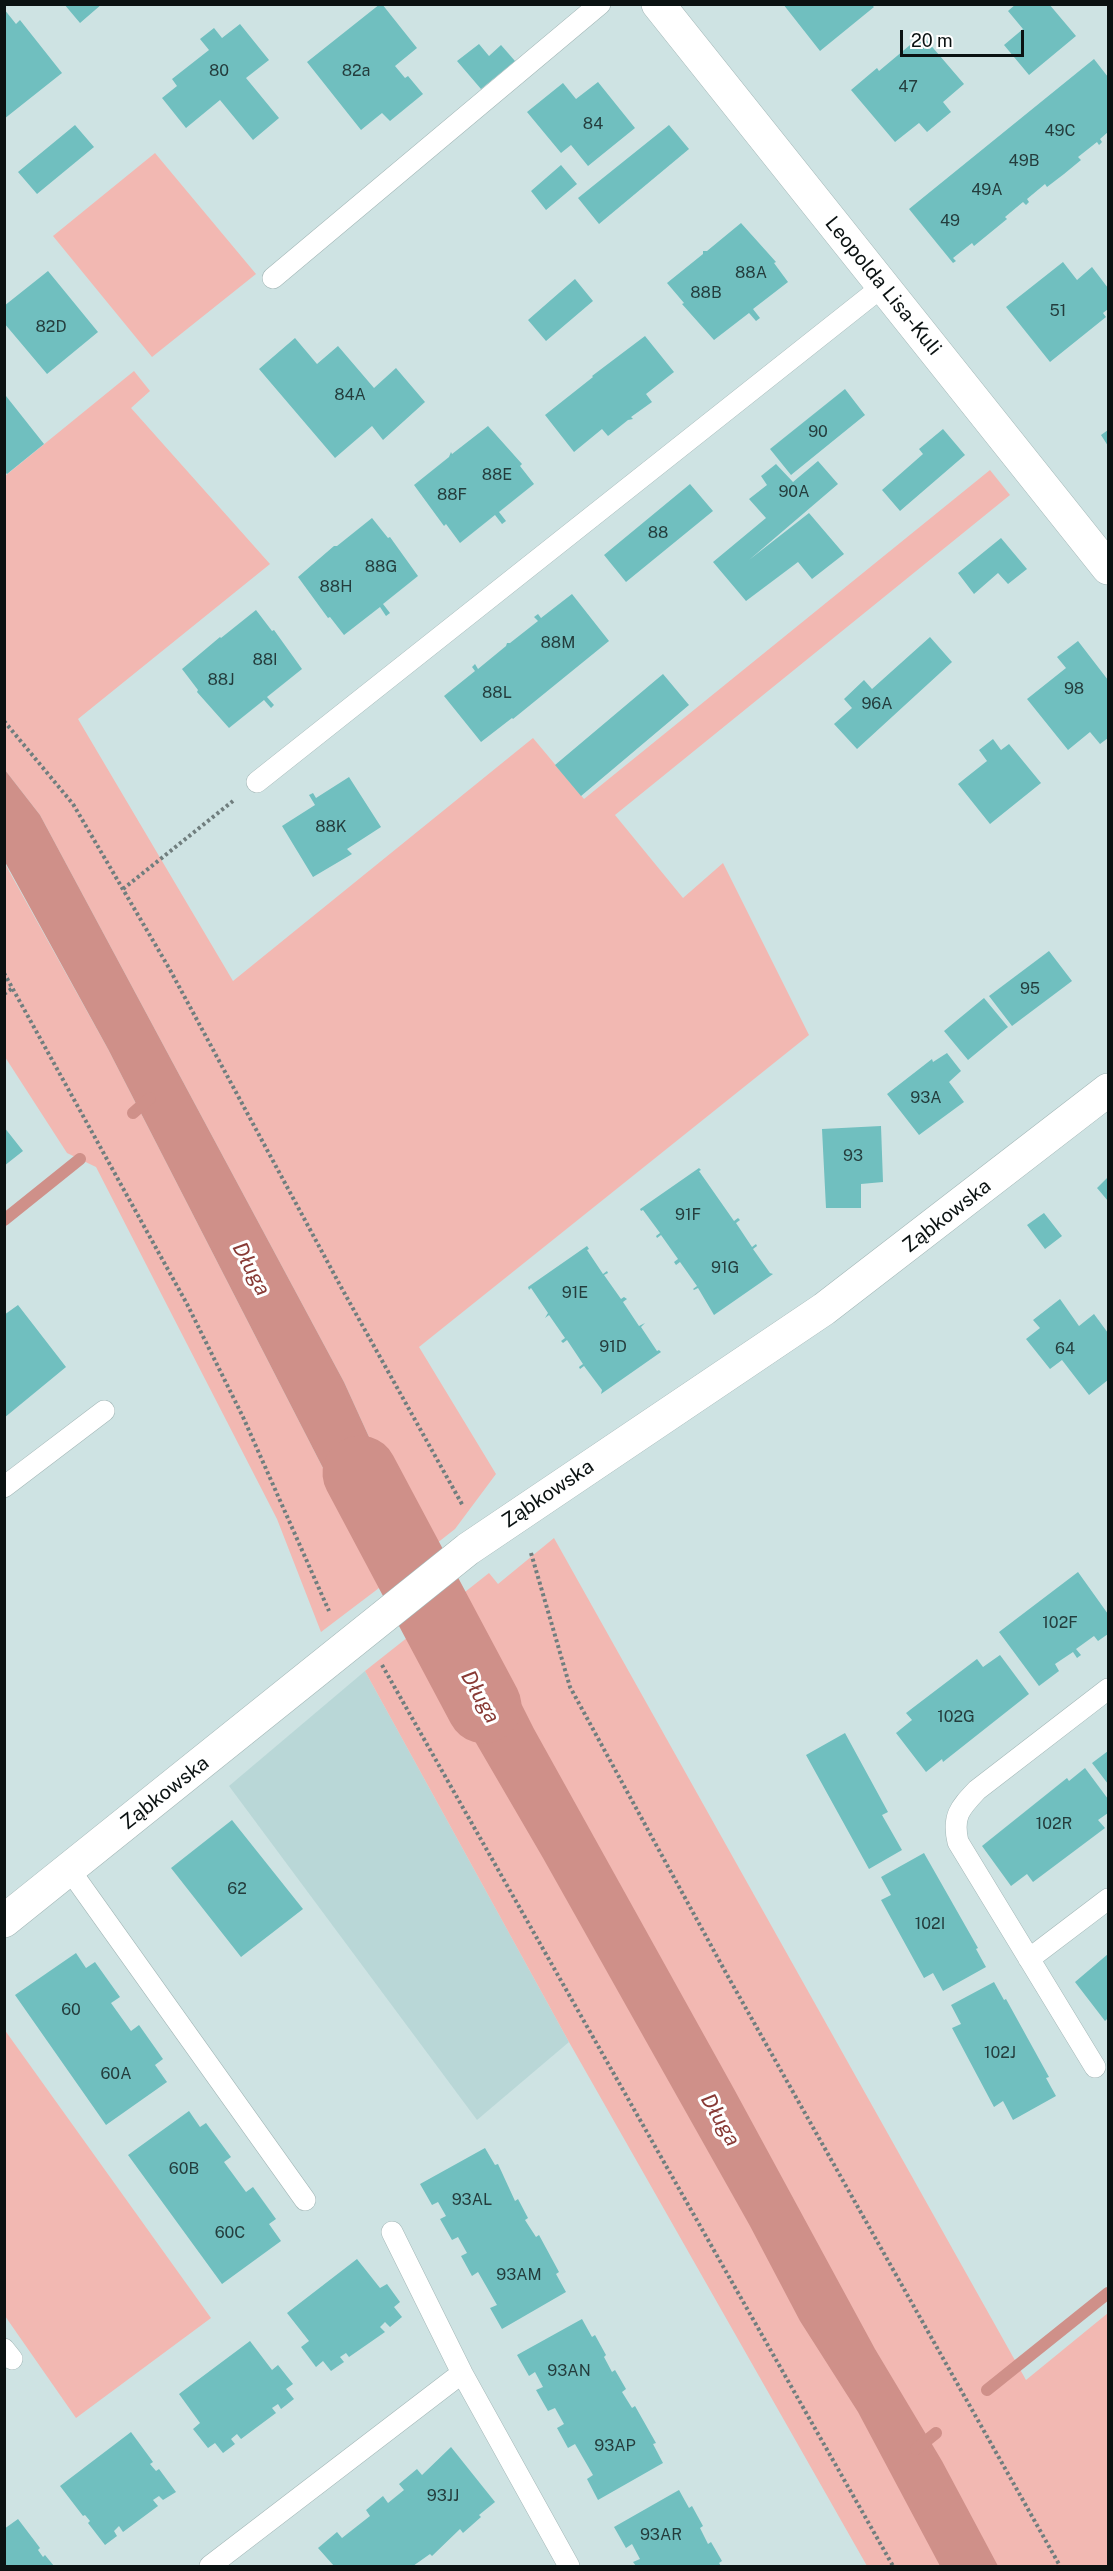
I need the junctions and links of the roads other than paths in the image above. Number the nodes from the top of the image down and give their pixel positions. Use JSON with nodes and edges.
{"nodes":[{"id":1,"x":600,"y":4,"type":"edge"},
{"id":2,"x":658,"y":4,"type":"edge"},
{"id":3,"x":273,"y":278,"type":"dead end"},
{"id":4,"x":883,"y":286,"type":"junction"},
{"id":5,"x":1108,"y":568,"type":"edge"},
{"id":6,"x":257,"y":782,"type":"road end"},
{"id":7,"x":1108,"y":1090,"type":"edge"},
{"id":8,"x":104,"y":1411,"type":"dead end"},
{"id":9,"x":4,"y":1487,"type":"edge"},
{"id":10,"x":1108,"y":1689,"type":"edge"},
{"id":11,"x":69,"y":1869,"type":"junction"},
{"id":12,"x":1108,"y":1899,"type":"edge"},
{"id":13,"x":4,"y":1921,"type":"edge"},
{"id":14,"x":1029,"y":1959,"type":"junction"},
{"id":15,"x":1095,"y":2067,"type":"dead end"},
{"id":16,"x":305,"y":2200,"type":"dead end"},
{"id":17,"x":392,"y":2232,"type":"dead end"},
{"id":18,"x":462,"y":2373,"type":"junction"},
{"id":19,"x":210,"y":2566,"type":"edge"},
{"id":20,"x":568,"y":2566,"type":"edge"}],
"edges":[{"from":1,"to":3,"type":"lane"},
{"from":2,"to":4,"type":"street","name":"Leopolda Lisa-Kuli"},
{"from":4,"to":5,"type":"street","name":"Leopolda Lisa-Kuli"},
{"from":4,"to":6,"type":"lane"},
{"from":7,"to":11,"type":"street","name":"Ząbkowska"},
{"from":8,"to":9,"type":"lane"},
{"from":10,"to":14,"type":"lane"},
{"from":11,"to":13,"type":"street","name":"Ząbkowska"},
{"from":11,"to":16,"type":"lane"},
{"from":12,"to":14,"type":"lane"},
{"from":14,"to":15,"type":"lane"},
{"from":17,"to":18,"type":"lane"},
{"from":18,"to":19,"type":"lane"},
{"from":18,"to":20,"type":"lane"}]}
